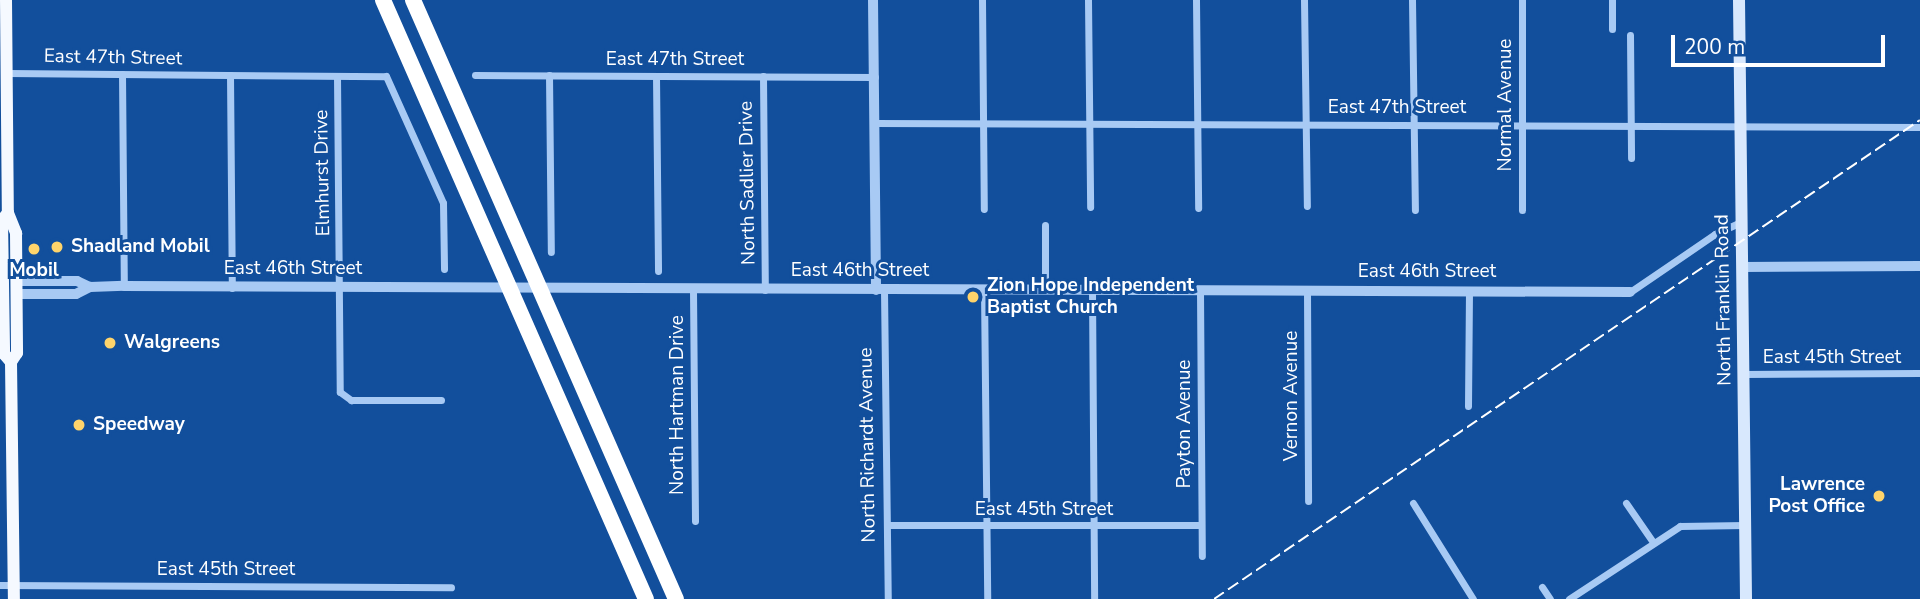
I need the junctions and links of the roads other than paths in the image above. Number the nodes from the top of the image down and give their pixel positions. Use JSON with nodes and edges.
{"nodes":[{"id":1,"x":6,"y":0,"type":"edge"},
{"id":2,"x":383,"y":0,"type":"edge"},
{"id":3,"x":413,"y":0,"type":"edge"},
{"id":4,"x":873,"y":0,"type":"edge"},
{"id":5,"x":982,"y":0,"type":"edge"},
{"id":6,"x":1088,"y":0,"type":"edge"},
{"id":7,"x":1196,"y":0,"type":"edge"},
{"id":8,"x":1304,"y":0,"type":"edge"},
{"id":9,"x":1412,"y":0,"type":"edge"},
{"id":10,"x":1522,"y":0,"type":"edge"},
{"id":11,"x":1612,"y":0,"type":"edge"},
{"id":12,"x":1740,"y":0,"type":"edge"},
{"id":13,"x":1612,"y":29,"type":"dead end"},
{"id":14,"x":1630,"y":35,"type":"dead end"},
{"id":15,"x":7,"y":73,"type":"junction"},
{"id":16,"x":122,"y":74,"type":"junction"},
{"id":17,"x":230,"y":75,"type":"junction"},
{"id":18,"x":475,"y":75,"type":"dead end"},
{"id":19,"x":549,"y":75,"type":"junction"},
{"id":20,"x":337,"y":76,"type":"junction"},
{"id":21,"x":656,"y":76,"type":"junction"},
{"id":22,"x":762,"y":76,"type":"junction"},
{"id":23,"x":875,"y":77,"type":"junction"},
{"id":24,"x":874,"y":123,"type":"junction"},
{"id":25,"x":984,"y":123,"type":"junction"},
{"id":26,"x":1090,"y":123,"type":"junction"},
{"id":27,"x":1198,"y":124,"type":"junction"},
{"id":28,"x":1305,"y":124,"type":"junction"},
{"id":29,"x":1413,"y":124,"type":"junction"},
{"id":30,"x":1632,"y":124,"type":"junction"},
{"id":31,"x":1523,"y":125,"type":"junction"},
{"id":32,"x":1741,"y":125,"type":"junction"},
{"id":33,"x":1920,"y":127,"type":"edge"},
{"id":34,"x":1631,"y":158,"type":"dead end"},
{"id":35,"x":1307,"y":206,"type":"dead end"},
{"id":36,"x":1090,"y":207,"type":"dead end"},
{"id":37,"x":1198,"y":208,"type":"dead end"},
{"id":38,"x":984,"y":209,"type":"dead end"},
{"id":39,"x":1415,"y":210,"type":"dead end"},
{"id":40,"x":1522,"y":210,"type":"dead end"},
{"id":41,"x":1742,"y":222,"type":"junction"},
{"id":42,"x":1045,"y":225,"type":"dead end"},
{"id":43,"x":551,"y":252,"type":"dead end"},
{"id":44,"x":1920,"y":266,"type":"edge"},
{"id":45,"x":1742,"y":267,"type":"junction"},
{"id":46,"x":444,"y":269,"type":"dead end"},
{"id":47,"x":658,"y":271,"type":"dead end"},
{"id":48,"x":124,"y":286,"type":"junction"},
{"id":49,"x":7,"y":287,"type":"edge"},
{"id":50,"x":232,"y":288,"type":"junction"},
{"id":51,"x":340,"y":288,"type":"junction"},
{"id":52,"x":693,"y":290,"type":"junction"},
{"id":53,"x":765,"y":290,"type":"junction"},
{"id":54,"x":880,"y":290,"type":"junction"},
{"id":55,"x":984,"y":290,"type":"junction"},
{"id":56,"x":1045,"y":290,"type":"junction"},
{"id":57,"x":1092,"y":290,"type":"junction"},
{"id":58,"x":1200,"y":291,"type":"junction"},
{"id":59,"x":1307,"y":291,"type":"junction"},
{"id":60,"x":1469,"y":292,"type":"junction"},
{"id":61,"x":1630,"y":292,"type":"joint"},
{"id":62,"x":1920,"y":373,"type":"edge"},
{"id":63,"x":1744,"y":374,"type":"junction"},
{"id":64,"x":441,"y":400,"type":"dead end"},
{"id":65,"x":1468,"y":405,"type":"dead end"},
{"id":66,"x":1308,"y":501,"type":"dead end"},
{"id":67,"x":1413,"y":503,"type":"dead end"},
{"id":68,"x":1626,"y":503,"type":"dead end"},
{"id":69,"x":695,"y":521,"type":"dead end"},
{"id":70,"x":887,"y":525,"type":"junction"},
{"id":71,"x":987,"y":525,"type":"junction"},
{"id":72,"x":1093,"y":525,"type":"junction"},
{"id":73,"x":1745,"y":525,"type":"junction"},
{"id":74,"x":1202,"y":526,"type":"junction"},
{"id":75,"x":1653,"y":542,"type":"junction"},
{"id":76,"x":1202,"y":556,"type":"dead end"},
{"id":77,"x":14,"y":584,"type":"junction"},
{"id":78,"x":0,"y":585,"type":"edge"},
{"id":79,"x":451,"y":587,"type":"dead end"},
{"id":80,"x":1542,"y":587,"type":"dead end"},
{"id":81,"x":14,"y":599,"type":"edge"},
{"id":82,"x":646,"y":599,"type":"edge"},
{"id":83,"x":676,"y":599,"type":"edge"},
{"id":84,"x":888,"y":599,"type":"edge"},
{"id":85,"x":987,"y":599,"type":"edge"},
{"id":86,"x":1094,"y":599,"type":"edge"},
{"id":87,"x":1473,"y":599,"type":"edge"},
{"id":88,"x":1550,"y":599,"type":"edge"},
{"id":89,"x":1569,"y":599,"type":"edge"},
{"id":90,"x":1746,"y":599,"type":"edge"}],
"edges":[{"from":1,"to":15,"type":"main road"},
{"from":2,"to":82,"type":"highway"},
{"from":3,"to":83,"type":"highway"},
{"from":4,"to":23,"type":"street","name":"North Richardt Avenue"},
{"from":5,"to":25,"type":"street"},
{"from":6,"to":26,"type":"street"},
{"from":7,"to":27,"type":"street"},
{"from":8,"to":28,"type":"street"},
{"from":9,"to":29,"type":"street"},
{"from":10,"to":31,"type":"street","name":"Normal Avenue"},
{"from":11,"to":13,"type":"street"},
{"from":12,"to":32,"type":"main road","name":"North Franklin Road"},
{"from":14,"to":30,"type":"street"},
{"from":15,"to":16,"type":"street","name":"East 47th Street"},
{"from":15,"to":49,"type":"main road"},
{"from":16,"to":17,"type":"street","name":"East 47th Street"},
{"from":16,"to":48,"type":"street"},
{"from":17,"to":20,"type":"street","name":"East 47th Street"},
{"from":17,"to":50,"type":"street"},
{"from":18,"to":19,"type":"street","name":"East 47th Street"},
{"from":19,"to":21,"type":"street","name":"East 47th Street"},
{"from":19,"to":43,"type":"street"},
{"from":20,"to":46,"type":"street","name":"East 47th Street"},
{"from":20,"to":51,"type":"street","name":"Elmhurst Drive"},
{"from":21,"to":22,"type":"street","name":"East 47th Street"},
{"from":21,"to":47,"type":"street"},
{"from":22,"to":23,"type":"street","name":"East 47th Street"},
{"from":22,"to":53,"type":"street","name":"North Sadlier Drive"},
{"from":23,"to":24,"type":"street","name":"North Richardt Avenue"},
{"from":24,"to":25,"type":"street","name":"East 47th Street"},
{"from":24,"to":54,"type":"street","name":"North Richardt Avenue"},
{"from":25,"to":26,"type":"street","name":"East 47th Street"},
{"from":25,"to":38,"type":"street"},
{"from":26,"to":27,"type":"street","name":"East 47th Street"},
{"from":26,"to":36,"type":"street"},
{"from":27,"to":28,"type":"street","name":"East 47th Street"},
{"from":27,"to":37,"type":"street"},
{"from":28,"to":29,"type":"street","name":"East 47th Street"},
{"from":28,"to":35,"type":"street"},
{"from":29,"to":31,"type":"street","name":"East 47th Street"},
{"from":29,"to":39,"type":"street"},
{"from":30,"to":31,"type":"street","name":"East 47th Street"},
{"from":30,"to":32,"type":"street","name":"East 47th Street"},
{"from":30,"to":34,"type":"street"},
{"from":31,"to":40,"type":"street","name":"Normal Avenue"},
{"from":32,"to":33,"type":"street","name":"East 47th Street"},
{"from":32,"to":41,"type":"main road","name":"North Franklin Road"},
{"from":41,"to":45,"type":"main road","name":"North Franklin Road"},
{"from":41,"to":61,"type":"street"},
{"from":42,"to":56,"type":"street"},
{"from":44,"to":45,"type":"street"},
{"from":45,"to":63,"type":"main road","name":"North Franklin Road"},
{"from":48,"to":49,"type":"street","name":"East 46th Street"},
{"from":48,"to":50,"type":"street","name":"East 46th Street"},
{"from":49,"to":77,"type":"main road"},
{"from":50,"to":51,"type":"street","name":"East 46th Street"},
{"from":51,"to":52,"type":"street","name":"East 46th Street"},
{"from":51,"to":64,"type":"street","name":"Elmhurst Drive"},
{"from":52,"to":53,"type":"street","name":"East 46th Street"},
{"from":52,"to":69,"type":"street","name":"North Hartman Drive"},
{"from":53,"to":54,"type":"street","name":"East 46th Street"},
{"from":54,"to":55,"type":"street","name":"East 46th Street"},
{"from":54,"to":70,"type":"street","name":"North Richardt Avenue"},
{"from":55,"to":56,"type":"street","name":"East 46th Street"},
{"from":55,"to":71,"type":"street"},
{"from":56,"to":57,"type":"street","name":"East 46th Street"},
{"from":57,"to":58,"type":"street","name":"East 46th Street"},
{"from":57,"to":72,"type":"street"},
{"from":58,"to":59,"type":"street","name":"East 46th Street"},
{"from":58,"to":74,"type":"street","name":"Payton Avenue"},
{"from":59,"to":60,"type":"street","name":"East 46th Street"},
{"from":59,"to":66,"type":"street","name":"Vernon Avenue"},
{"from":60,"to":61,"type":"street","name":"East 46th Street"},
{"from":60,"to":65,"type":"street"},
{"from":62,"to":63,"type":"street","name":"East 45th Street"},
{"from":63,"to":73,"type":"main road","name":"North Franklin Road"},
{"from":67,"to":87,"type":"street"},
{"from":68,"to":75,"type":"street"},
{"from":70,"to":71,"type":"street","name":"East 45th Street"},
{"from":70,"to":84,"type":"street","name":"North Richardt Avenue"},
{"from":71,"to":72,"type":"street","name":"East 45th Street"},
{"from":71,"to":85,"type":"street"},
{"from":72,"to":74,"type":"street","name":"East 45th Street"},
{"from":72,"to":86,"type":"street"},
{"from":73,"to":75,"type":"street"},
{"from":73,"to":90,"type":"main road","name":"North Franklin Road"},
{"from":74,"to":76,"type":"street","name":"Payton Avenue"},
{"from":75,"to":89,"type":"street"},
{"from":77,"to":78,"type":"street","name":"East 45th Street"},
{"from":77,"to":79,"type":"street","name":"East 45th Street"},
{"from":77,"to":81,"type":"main road"},
{"from":80,"to":88,"type":"street"}]}
